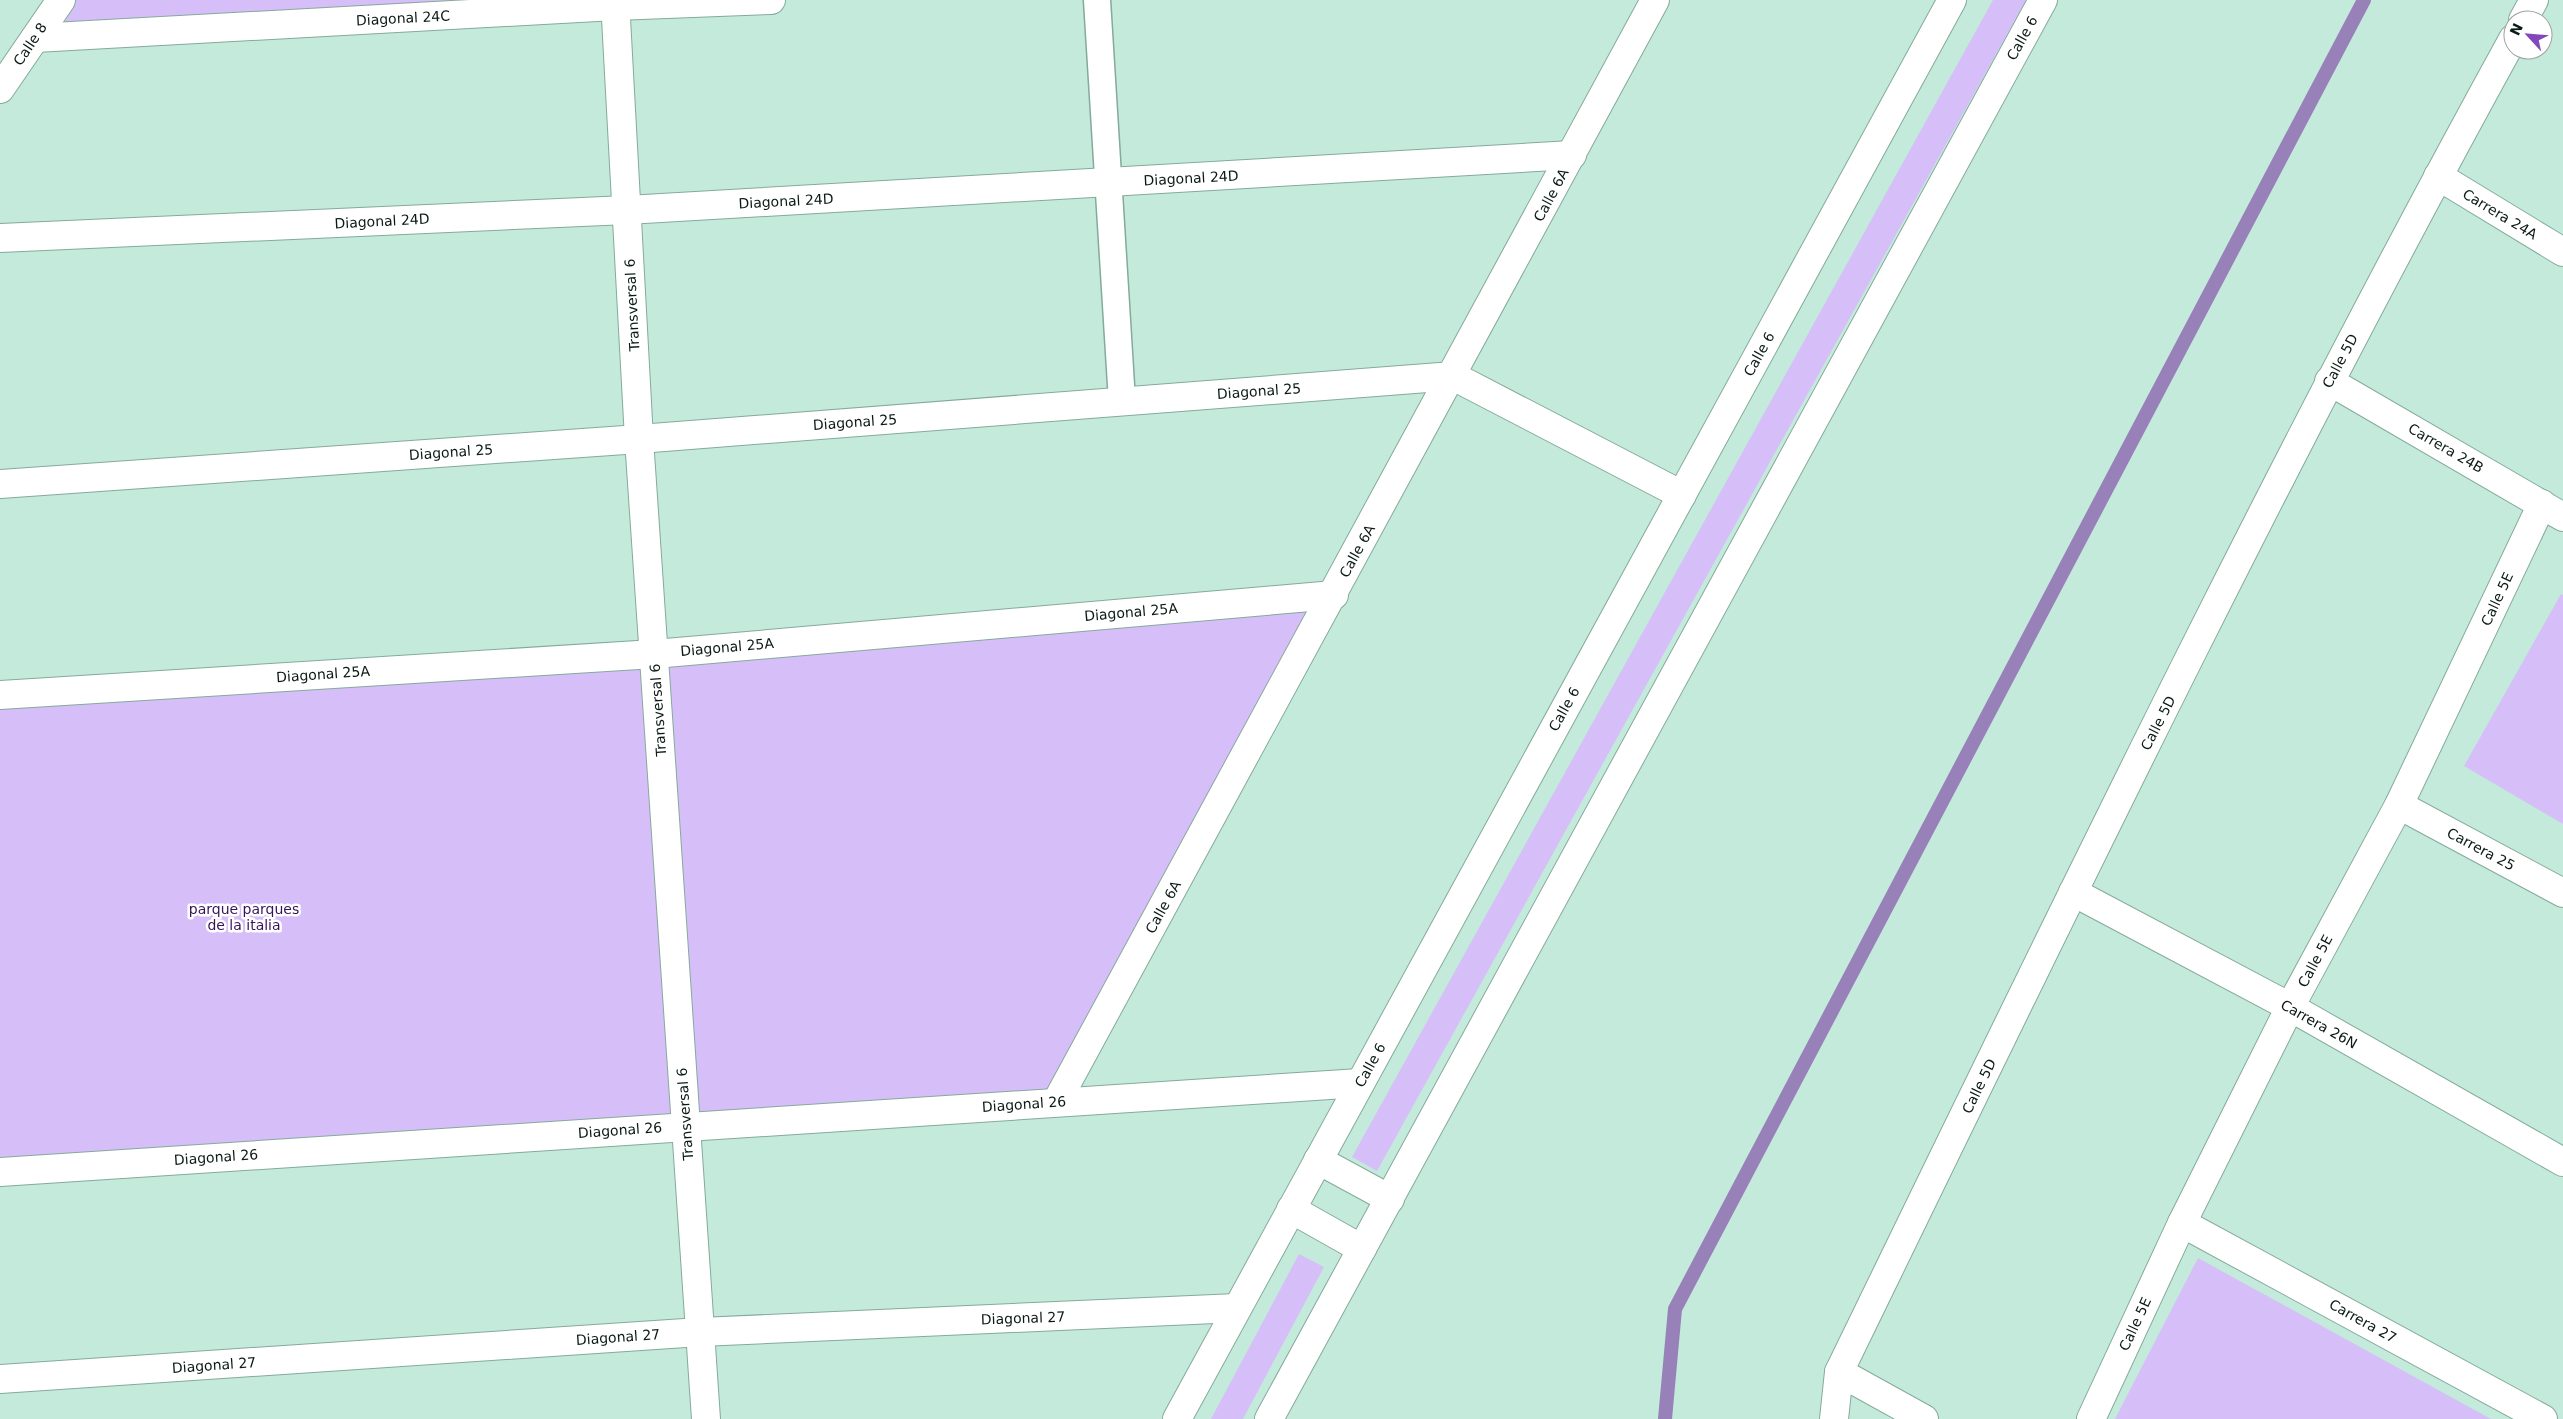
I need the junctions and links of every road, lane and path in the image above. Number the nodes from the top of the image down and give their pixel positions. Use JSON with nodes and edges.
{"nodes":[{"id":1,"x":61,"y":0,"type":"edge"},
{"id":2,"x":771,"y":0,"type":"edge"},
{"id":3,"x":1097,"y":0,"type":"edge"},
{"id":4,"x":1655,"y":0,"type":"edge"},
{"id":5,"x":1952,"y":0,"type":"edge"},
{"id":6,"x":2043,"y":0,"type":"edge"},
{"id":7,"x":615,"y":3,"type":"edge"},
{"id":8,"x":35,"y":38,"type":"junction"},
{"id":9,"x":2503,"y":57,"type":"edge"},
{"id":10,"x":0,"y":89,"type":"edge"},
{"id":11,"x":1572,"y":155,"type":"junction"},
{"id":12,"x":2438,"y":176,"type":"junction"},
{"id":13,"x":1110,"y":182,"type":"junction"},
{"id":14,"x":627,"y":210,"type":"junction"},
{"id":15,"x":0,"y":238,"type":"edge"},
{"id":16,"x":2563,"y":252,"type":"edge"},
{"id":17,"x":1453,"y":376,"type":"junction"},
{"id":18,"x":2329,"y":380,"type":"junction"},
{"id":19,"x":1122,"y":401,"type":"junction"},
{"id":20,"x":640,"y":439,"type":"junction"},
{"id":21,"x":0,"y":484,"type":"edge"},
{"id":22,"x":1682,"y":494,"type":"junction"},
{"id":23,"x":2552,"y":510,"type":"edge"},
{"id":24,"x":1334,"y":594,"type":"junction"},
{"id":25,"x":654,"y":654,"type":"junction"},
{"id":26,"x":0,"y":695,"type":"edge"},
{"id":27,"x":2399,"y":805,"type":"junction"},
{"id":28,"x":2073,"y":892,"type":"junction"},
{"id":29,"x":2563,"y":893,"type":"edge"},
{"id":30,"x":2290,"y":1007,"type":"junction"},
{"id":31,"x":1360,"y":1084,"type":"junction"},
{"id":32,"x":1057,"y":1101,"type":"junction"},
{"id":33,"x":686,"y":1126,"type":"junction"},
{"id":34,"x":1318,"y":1160,"type":"junction"},
{"id":35,"x":2563,"y":1162,"type":"edge"},
{"id":36,"x":0,"y":1172,"type":"edge"},
{"id":37,"x":1390,"y":1199,"type":"junction"},
{"id":38,"x":1291,"y":1209,"type":"junction"},
{"id":39,"x":2182,"y":1223,"type":"junction"},
{"id":40,"x":1362,"y":1248,"type":"junction"},
{"id":41,"x":1237,"y":1308,"type":"junction"},
{"id":42,"x":700,"y":1332,"type":"junction"},
{"id":43,"x":1839,"y":1372,"type":"junction"},
{"id":44,"x":0,"y":1379,"type":"edge"},
{"id":45,"x":706,"y":1419,"type":"edge"},
{"id":46,"x":1176,"y":1419,"type":"edge"},
{"id":47,"x":1269,"y":1419,"type":"edge"},
{"id":48,"x":1834,"y":1419,"type":"edge"},
{"id":49,"x":1924,"y":1419,"type":"edge"},
{"id":50,"x":2091,"y":1419,"type":"edge"},
{"id":51,"x":2543,"y":1419,"type":"edge"}],
"edges":[{"from":1,"to":8,"type":"street","name":"Calle 8"},
{"from":2,"to":7,"type":"street","name":"Diagonal 24C"},
{"from":3,"to":13,"type":"street"},
{"from":4,"to":11,"type":"street","name":"Calle 6A"},
{"from":5,"to":22,"type":"street","name":"Calle 6"},
{"from":6,"to":37,"type":"street","name":"Calle 6"},
{"from":7,"to":8,"type":"street","name":"Diagonal 24C"},
{"from":7,"to":14,"type":"street","name":"Transversal 6"},
{"from":8,"to":10,"type":"street","name":"Calle 8"},
{"from":9,"to":12,"type":"street","name":"Calle 5D"},
{"from":11,"to":13,"type":"street","name":"Diagonal 24D"},
{"from":11,"to":17,"type":"street","name":"Calle 6A"},
{"from":12,"to":16,"type":"street","name":"Carrera 24A"},
{"from":12,"to":18,"type":"street","name":"Calle 5D"},
{"from":13,"to":14,"type":"street","name":"Diagonal 24D"},
{"from":13,"to":19,"type":"street"},
{"from":14,"to":15,"type":"street","name":"Diagonal 24D"},
{"from":14,"to":20,"type":"street","name":"Transversal 6"},
{"from":17,"to":19,"type":"street","name":"Diagonal 25"},
{"from":17,"to":22,"type":"street"},
{"from":17,"to":24,"type":"street","name":"Calle 6A"},
{"from":18,"to":23,"type":"street","name":"Carrera 24B"},
{"from":18,"to":28,"type":"street","name":"Calle 5D"},
{"from":19,"to":20,"type":"street","name":"Diagonal 25"},
{"from":20,"to":21,"type":"street","name":"Diagonal 25"},
{"from":20,"to":25,"type":"street","name":"Transversal 6"},
{"from":22,"to":31,"type":"street","name":"Calle 6"},
{"from":23,"to":27,"type":"street","name":"Calle 5E"},
{"from":24,"to":25,"type":"street","name":"Diagonal 25A"},
{"from":24,"to":32,"type":"street","name":"Calle 6A"},
{"from":25,"to":26,"type":"street","name":"Diagonal 25A"},
{"from":25,"to":33,"type":"street","name":"Transversal 6"},
{"from":27,"to":29,"type":"street","name":"Carrera 25"},
{"from":27,"to":30,"type":"street","name":"Calle 5E"},
{"from":28,"to":30,"type":"street","name":"Carrera 26N"},
{"from":28,"to":43,"type":"street","name":"Calle 5D"},
{"from":30,"to":35,"type":"street","name":"Carrera 26N"},
{"from":30,"to":39,"type":"street","name":"Calle 5E"},
{"from":31,"to":32,"type":"street","name":"Diagonal 26"},
{"from":31,"to":34,"type":"street","name":"Calle 6"},
{"from":32,"to":33,"type":"street","name":"Diagonal 26"},
{"from":33,"to":36,"type":"street","name":"Diagonal 26"},
{"from":33,"to":42,"type":"street","name":"Transversal 6"},
{"from":34,"to":37,"type":"street"},
{"from":34,"to":38,"type":"street","name":"Calle 6"},
{"from":37,"to":40,"type":"street","name":"Calle 6"},
{"from":38,"to":40,"type":"street"},
{"from":38,"to":41,"type":"street","name":"Calle 6"},
{"from":39,"to":50,"type":"street","name":"Calle 5E"},
{"from":39,"to":51,"type":"street","name":"Carrera 27"},
{"from":40,"to":47,"type":"street","name":"Calle 6"},
{"from":41,"to":42,"type":"street","name":"Diagonal 27"},
{"from":41,"to":46,"type":"street","name":"Calle 6"},
{"from":42,"to":44,"type":"street","name":"Diagonal 27"},
{"from":42,"to":45,"type":"street","name":"Transversal 6"},
{"from":43,"to":48,"type":"street","name":"Calle 5D"},
{"from":43,"to":49,"type":"street"}]}
